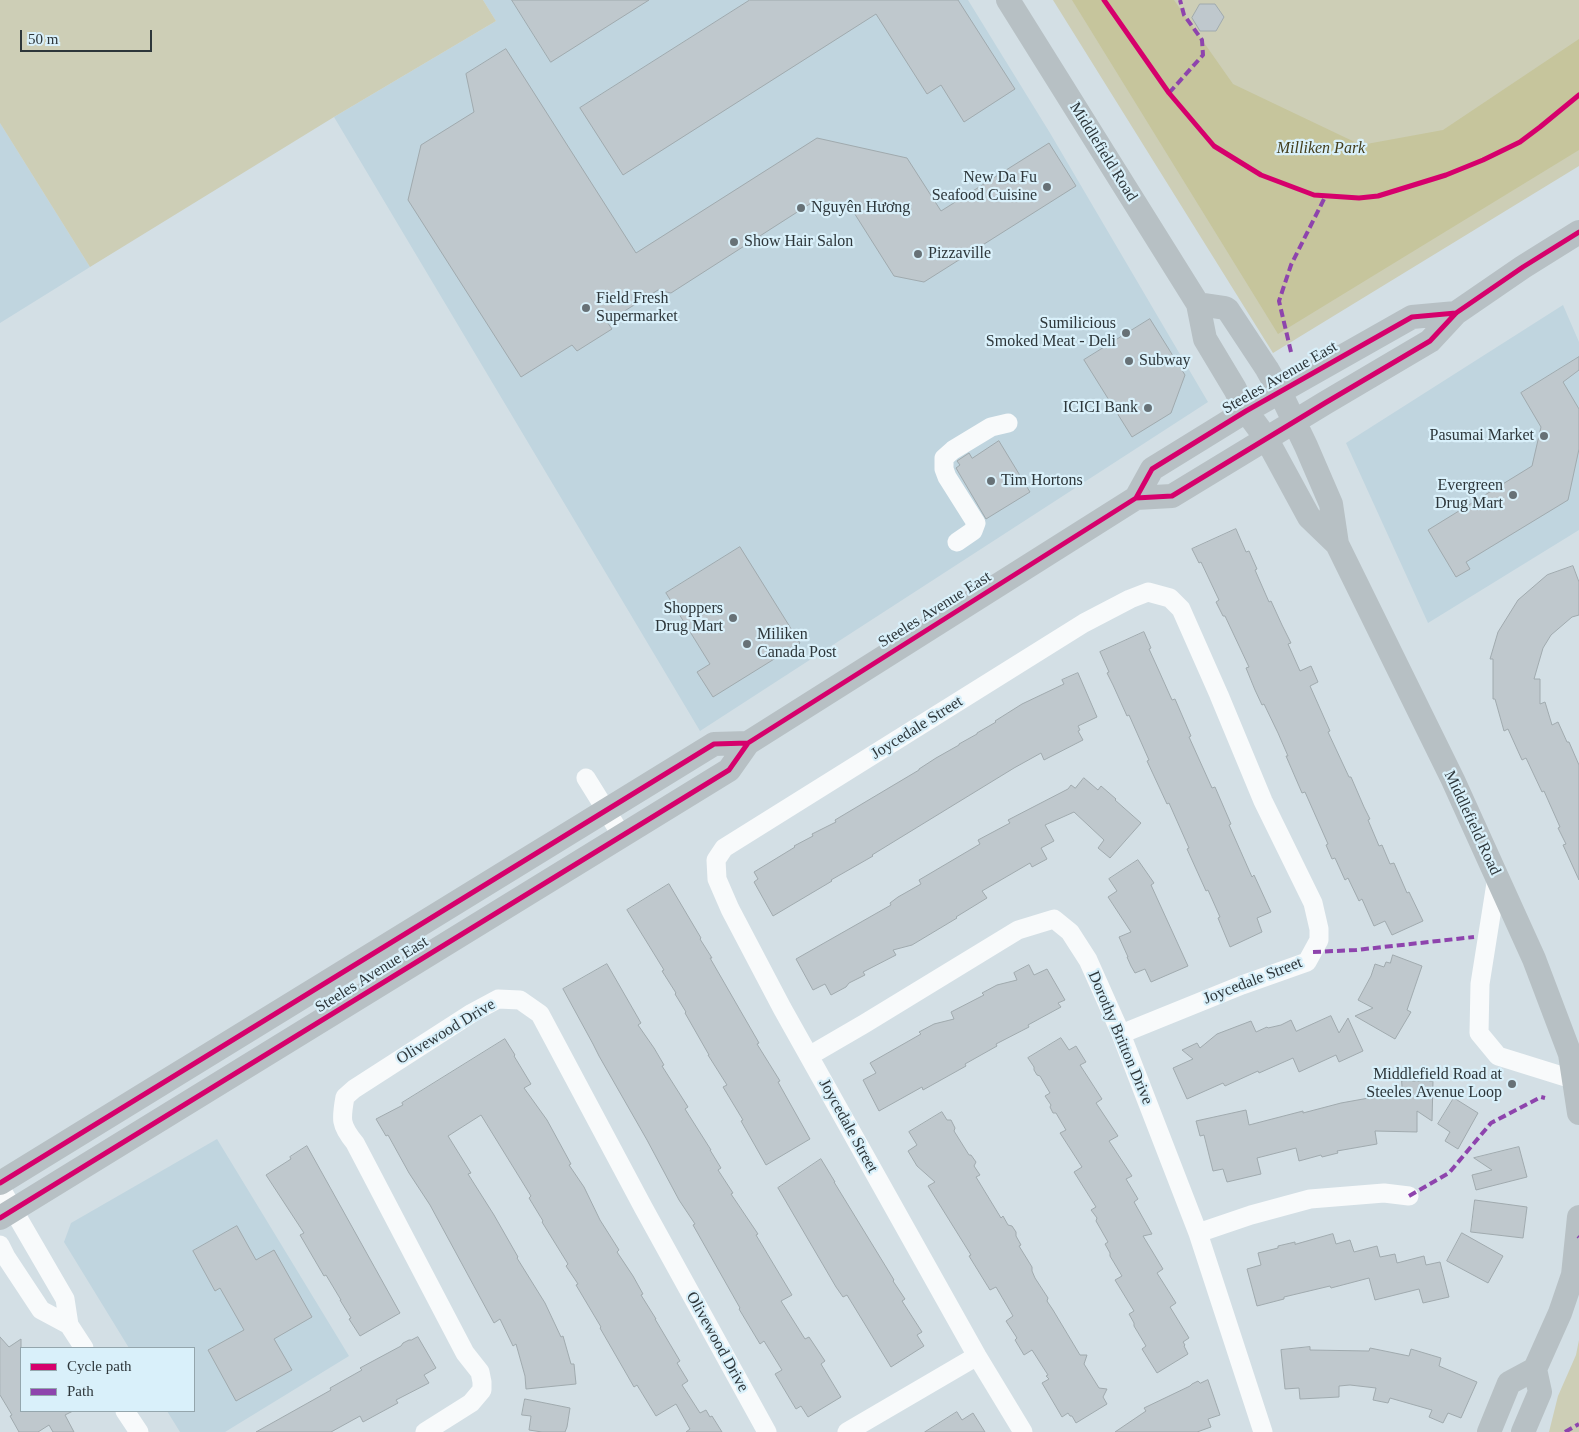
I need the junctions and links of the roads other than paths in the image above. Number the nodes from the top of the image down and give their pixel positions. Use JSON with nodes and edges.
{"nodes":[{"id":1,"x":1008,"y":0,"type":"edge"},
{"id":2,"x":1579,"y":232,"type":"edge"},
{"id":3,"x":1198,"y":304,"type":"junction"},
{"id":4,"x":1456,"y":313,"type":"junction"},
{"id":5,"x":1280,"y":392,"type":"junction"},
{"id":6,"x":1246,"y":411,"type":"junction"},
{"id":7,"x":1294,"y":421,"type":"junction"},
{"id":8,"x":1008,"y":423,"type":"dead end"},
{"id":9,"x":1266,"y":438,"type":"junction"},
{"id":10,"x":1136,"y":498,"type":"junction"},
{"id":11,"x":957,"y":542,"type":"dead end"},
{"id":12,"x":1337,"y":544,"type":"junction"},
{"id":13,"x":748,"y":743,"type":"junction"},
{"id":14,"x":586,"y":778,"type":"dead end"},
{"id":15,"x":606,"y":810,"type":"junction"},
{"id":16,"x":622,"y":836,"type":"junction"},
{"id":17,"x":1497,"y":877,"type":"junction"},
{"id":18,"x":1120,"y":1034,"type":"junction"},
{"id":19,"x":809,"y":1056,"type":"junction"},
{"id":20,"x":1575,"y":1080,"type":"junction"},
{"id":21,"x":1579,"y":1113,"type":"edge"},
{"id":22,"x":0,"y":1183,"type":"edge"},
{"id":23,"x":0,"y":1187,"type":"edge"},
{"id":24,"x":1409,"y":1196,"type":"dead end"},
{"id":25,"x":6,"y":1214,"type":"edge"},
{"id":26,"x":1579,"y":1217,"type":"edge"},
{"id":27,"x":1198,"y":1233,"type":"junction"},
{"id":28,"x":0,"y":1245,"type":"edge"},
{"id":29,"x":69,"y":1325,"type":"junction"},
{"id":30,"x":83,"y":1347,"type":"edge"},
{"id":31,"x":977,"y":1356,"type":"junction"},
{"id":32,"x":1535,"y":1369,"type":"junction"},
{"id":33,"x":126,"y":1412,"type":"edge"},
{"id":34,"x":139,"y":1432,"type":"edge"},
{"id":35,"x":425,"y":1432,"type":"edge"},
{"id":36,"x":767,"y":1432,"type":"edge"},
{"id":37,"x":847,"y":1432,"type":"edge"},
{"id":38,"x":1023,"y":1432,"type":"edge"},
{"id":39,"x":1263,"y":1432,"type":"edge"},
{"id":40,"x":1489,"y":1432,"type":"edge"},
{"id":41,"x":1523,"y":1432,"type":"edge"}],
"edges":[{"from":1,"to":3,"type":"main road","name":"Middlefield Road"},
{"from":2,"to":4,"type":"main road","name":"Steeles Avenue East"},
{"from":3,"to":5,"type":"main road","name":"Middlefield Road"},
{"from":3,"to":6,"type":"main road","name":"Middlefield Road"},
{"from":4,"to":5,"type":"main road","name":"Steeles Avenue East"},
{"from":4,"to":7,"type":"main road","name":"Steeles Avenue East"},
{"from":5,"to":6,"type":"main road","name":"Steeles Avenue East"},
{"from":5,"to":7,"type":"main road","name":"Middlefield Road"},
{"from":6,"to":9,"type":"main road","name":"Middlefield Road"},
{"from":6,"to":10,"type":"main road","name":"Steeles Avenue East"},
{"from":7,"to":9,"type":"main road","name":"Steeles Avenue East"},
{"from":7,"to":12,"type":"main road","name":"Middlefield Road"},
{"from":8,"to":11,"type":"street"},
{"from":9,"to":10,"type":"main road","name":"Steeles Avenue East"},
{"from":9,"to":12,"type":"main road","name":"Middlefield Road"},
{"from":10,"to":13,"type":"main road","name":"Steeles Avenue East"},
{"from":12,"to":17,"type":"main road","name":"Middlefield Road"},
{"from":13,"to":15,"type":"main road","name":"Steeles Avenue East"},
{"from":13,"to":16,"type":"main road","name":"Steeles Avenue East"},
{"from":14,"to":15,"type":"street"},
{"from":15,"to":16,"type":"street"},
{"from":15,"to":22,"type":"main road","name":"Steeles Avenue East"},
{"from":16,"to":25,"type":"main road","name":"Steeles Avenue East"},
{"from":17,"to":20,"type":"main road","name":"Middlefield Road"},
{"from":17,"to":20,"type":"street"},
{"from":18,"to":19,"type":"street","name":"Dorothy Britton Drive"},
{"from":18,"to":19,"type":"street","name":"Joycedale Street"},
{"from":18,"to":27,"type":"street","name":"Dorothy Britton Drive"},
{"from":19,"to":31,"type":"street","name":"Joycedale Street"},
{"from":20,"to":21,"type":"main road","name":"Middlefield Road"},
{"from":23,"to":25,"type":"street"},
{"from":24,"to":27,"type":"street"},
{"from":25,"to":29,"type":"street"},
{"from":26,"to":32,"type":"main road"},
{"from":27,"to":39,"type":"street","name":"Dorothy Britton Drive"},
{"from":28,"to":29,"type":"street"},
{"from":29,"to":30,"type":"street"},
{"from":31,"to":37,"type":"street"},
{"from":31,"to":38,"type":"street","name":"Joycedale Street"},
{"from":32,"to":40,"type":"main road"},
{"from":32,"to":41,"type":"main road"},
{"from":33,"to":34,"type":"street"},
{"from":35,"to":36,"type":"street","name":"Olivewood Drive"}]}
